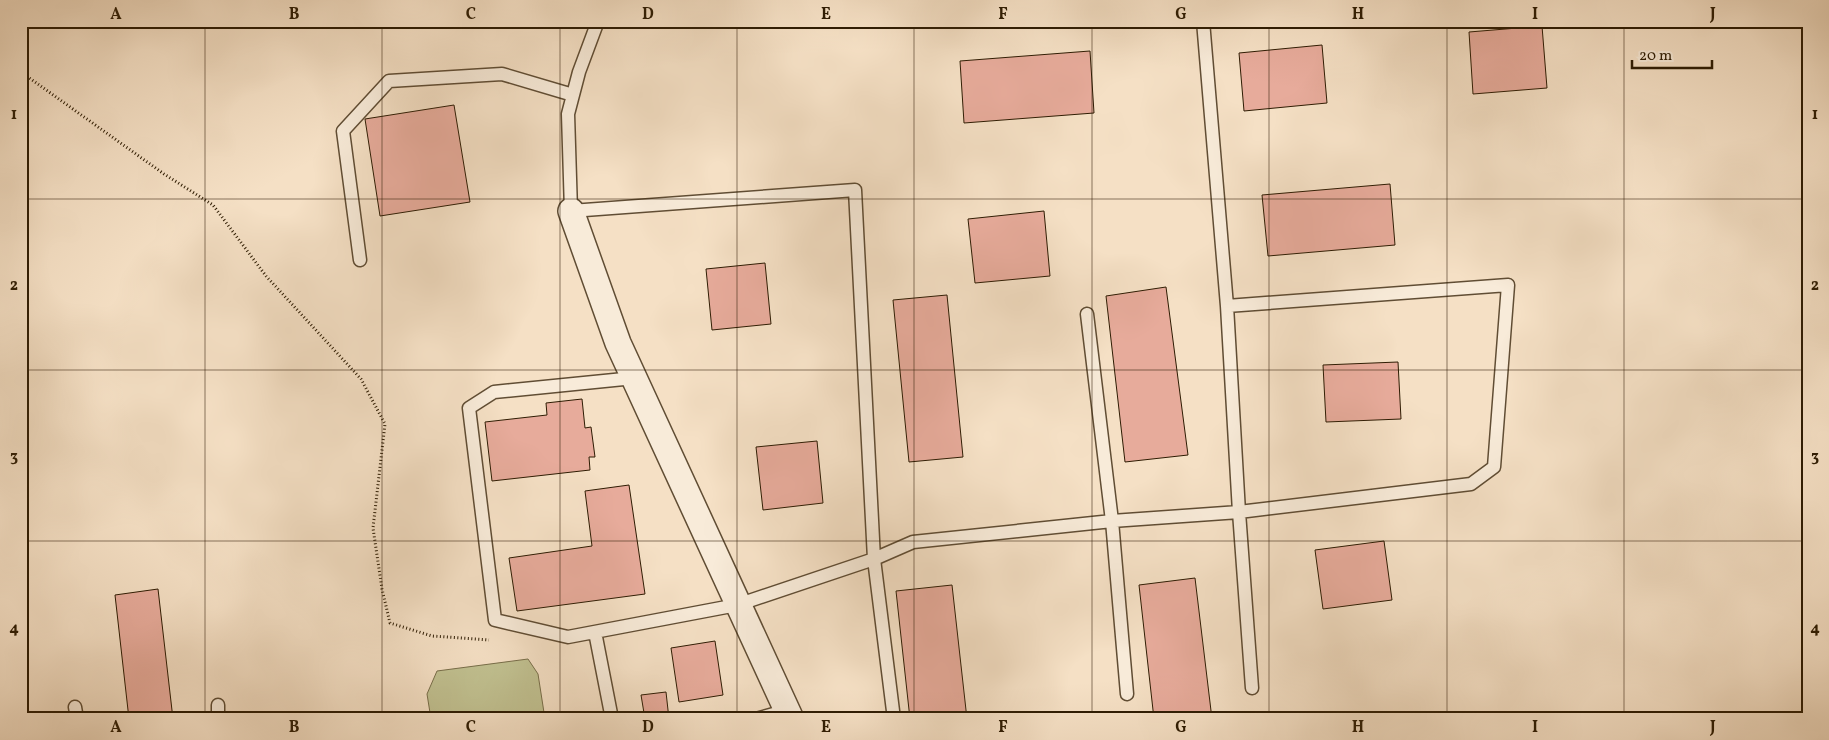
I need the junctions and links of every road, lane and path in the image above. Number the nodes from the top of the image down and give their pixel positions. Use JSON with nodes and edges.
{"nodes":[{"id":1,"x":598,"y":21,"type":"edge"},
{"id":2,"x":1203,"y":21,"type":"edge"},
{"id":3,"x":21,"y":72,"type":"edge"},
{"id":4,"x":573,"y":95,"type":"junction"},
{"id":5,"x":571,"y":211,"type":"junction"},
{"id":6,"x":360,"y":260,"type":"dead end"},
{"id":7,"x":1227,"y":306,"type":"junction"},
{"id":8,"x":1087,"y":314,"type":"dead end"},
{"id":9,"x":634,"y":378,"type":"junction"},
{"id":10,"x":1239,"y":512,"type":"junction"},
{"id":11,"x":1112,"y":521,"type":"junction"},
{"id":12,"x":874,"y":559,"type":"junction"},
{"id":13,"x":738,"y":605,"type":"junction"},
{"id":14,"x":595,"y":632,"type":"junction"},
{"id":15,"x":494,"y":640,"type":"dead end"},
{"id":16,"x":1252,"y":688,"type":"dead end"},
{"id":17,"x":1127,"y":694,"type":"dead end"},
{"id":18,"x":218,"y":705,"type":"dead end"},
{"id":19,"x":790,"y":715,"type":"edge"},
{"id":20,"x":218,"y":719,"type":"edge"},
{"id":21,"x":612,"y":719,"type":"edge"},
{"id":22,"x":756,"y":719,"type":"edge"},
{"id":23,"x":894,"y":719,"type":"edge"}],
"edges":[{"from":1,"to":4,"type":"lane"},
{"from":2,"to":7,"type":"lane"},
{"from":3,"to":15,"type":"path"},
{"from":4,"to":5,"type":"lane"},
{"from":4,"to":6,"type":"lane"},
{"from":5,"to":9,"type":"street"},
{"from":5,"to":12,"type":"lane"},
{"from":7,"to":10,"type":"lane"},
{"from":7,"to":10,"type":"lane"},
{"from":8,"to":11,"type":"lane"},
{"from":9,"to":13,"type":"street"},
{"from":9,"to":14,"type":"lane"},
{"from":10,"to":11,"type":"lane"},
{"from":10,"to":16,"type":"lane"},
{"from":11,"to":12,"type":"lane"},
{"from":11,"to":17,"type":"lane"},
{"from":12,"to":13,"type":"lane"},
{"from":12,"to":23,"type":"lane"},
{"from":13,"to":14,"type":"lane"},
{"from":13,"to":19,"type":"street"},
{"from":14,"to":21,"type":"lane"},
{"from":18,"to":20,"type":"lane"},
{"from":19,"to":22,"type":"lane"}]}
